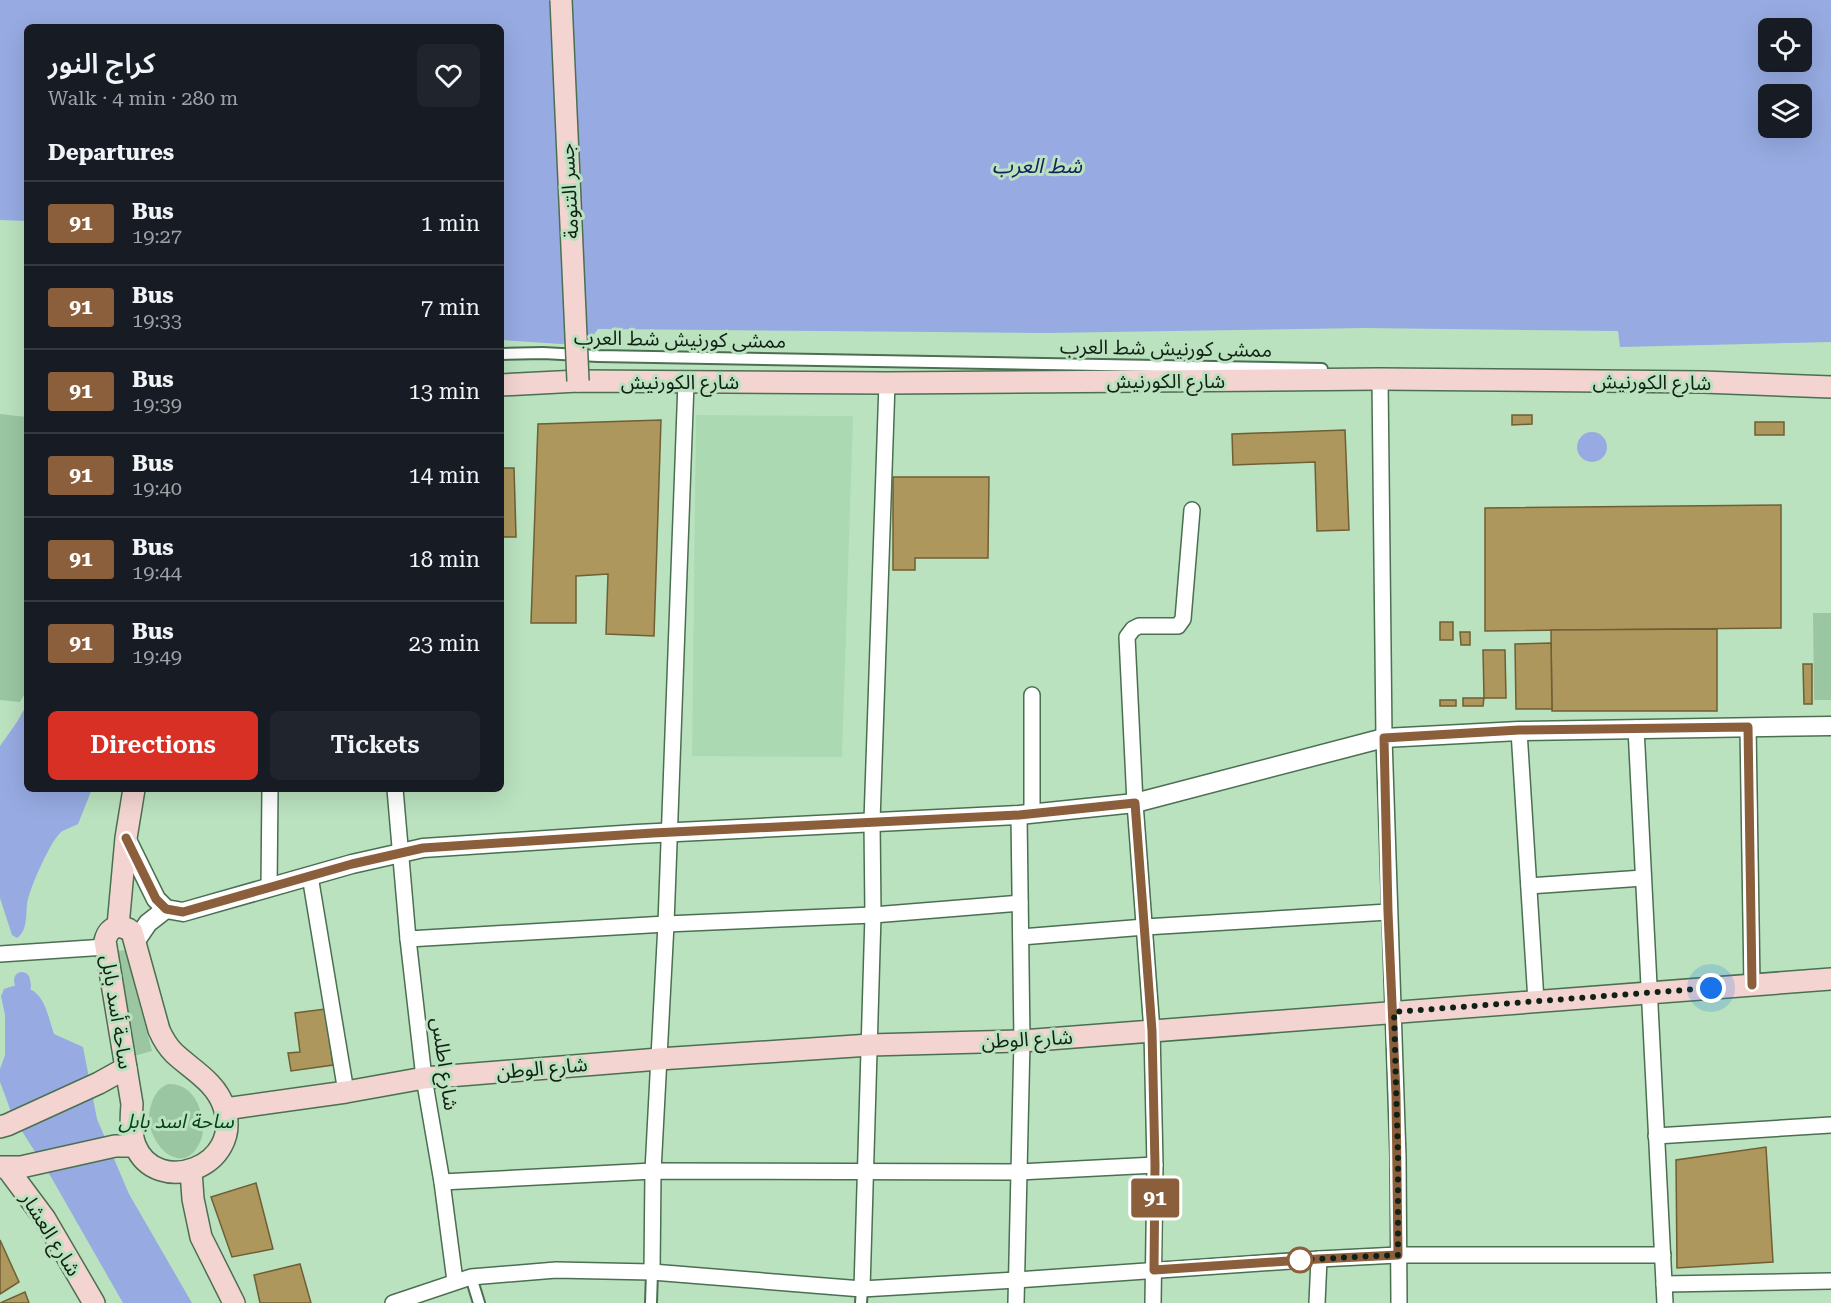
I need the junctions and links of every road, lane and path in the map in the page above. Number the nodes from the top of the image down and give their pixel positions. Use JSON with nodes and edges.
{"nodes":[{"id":1,"x":561,"y":0,"type":"edge"},
{"id":2,"x":504,"y":354,"type":"edge"},
{"id":3,"x":1380,"y":379,"type":"junction"},
{"id":4,"x":1831,"y":379,"type":"edge"},
{"id":5,"x":578,"y":381,"type":"junction"},
{"id":6,"x":687,"y":382,"type":"junction"},
{"id":7,"x":887,"y":383,"type":"junction"},
{"id":8,"x":504,"y":385,"type":"edge"},
{"id":9,"x":1831,"y":387,"type":"edge"},
{"id":10,"x":1192,"y":510,"type":"dead end"},
{"id":11,"x":1032,"y":695,"type":"dead end"},
{"id":12,"x":1831,"y":726,"type":"edge"},
{"id":13,"x":1748,"y":727,"type":"junction"},
{"id":14,"x":1636,"y":728,"type":"junction"},
{"id":15,"x":1519,"y":730,"type":"junction"},
{"id":16,"x":1384,"y":738,"type":"junction"},
{"id":17,"x":134,"y":792,"type":"edge"},
{"id":18,"x":270,"y":792,"type":"edge"},
{"id":19,"x":395,"y":792,"type":"edge"},
{"id":20,"x":1135,"y":803,"type":"junction"},
{"id":21,"x":1026,"y":814,"type":"junction"},
{"id":22,"x":872,"y":822,"type":"junction"},
{"id":23,"x":668,"y":832,"type":"junction"},
{"id":24,"x":126,"y":838,"type":"junction"},
{"id":25,"x":401,"y":853,"type":"junction"},
{"id":26,"x":310,"y":876,"type":"junction"},
{"id":27,"x":1643,"y":878,"type":"junction"},
{"id":28,"x":1529,"y":886,"type":"junction"},
{"id":29,"x":269,"y":888,"type":"junction"},
{"id":30,"x":1020,"y":903,"type":"junction"},
{"id":31,"x":166,"y":909,"type":"junction"},
{"id":32,"x":1388,"y":912,"type":"junction"},
{"id":33,"x":873,"y":915,"type":"junction"},
{"id":34,"x":666,"y":924,"type":"junction"},
{"id":35,"x":118,"y":926,"type":"junction"},
{"id":36,"x":1144,"y":927,"type":"junction"},
{"id":37,"x":1021,"y":937,"type":"junction"},
{"id":38,"x":408,"y":939,"type":"junction"},
{"id":39,"x":135,"y":942,"type":"junction"},
{"id":40,"x":106,"y":947,"type":"junction"},
{"id":41,"x":0,"y":954,"type":"edge"},
{"id":42,"x":1831,"y":979,"type":"edge"},
{"id":43,"x":1752,"y":985,"type":"junction"},
{"id":44,"x":1649,"y":993,"type":"junction"},
{"id":45,"x":1536,"y":1001,"type":"junction"},
{"id":46,"x":1394,"y":1012,"type":"junction"},
{"id":47,"x":1152,"y":1031,"type":"junction"},
{"id":48,"x":1022,"y":1041,"type":"junction"},
{"id":49,"x":870,"y":1045,"type":"junction"},
{"id":50,"x":659,"y":1059,"type":"junction"},
{"id":51,"x":126,"y":1068,"type":"junction"},
{"id":52,"x":424,"y":1078,"type":"junction"},
{"id":53,"x":346,"y":1092,"type":"junction"},
{"id":54,"x":225,"y":1109,"type":"junction"},
{"id":55,"x":1831,"y":1125,"type":"edge"},
{"id":56,"x":4,"y":1126,"type":"edge"},
{"id":57,"x":1656,"y":1136,"type":"junction"},
{"id":58,"x":125,"y":1146,"type":"junction"},
{"id":59,"x":1155,"y":1165,"type":"junction"},
{"id":60,"x":9,"y":1167,"type":"edge"},
{"id":61,"x":191,"y":1171,"type":"junction"},
{"id":62,"x":653,"y":1171,"type":"junction"},
{"id":63,"x":866,"y":1171,"type":"junction"},
{"id":64,"x":1019,"y":1172,"type":"junction"},
{"id":65,"x":442,"y":1182,"type":"junction"},
{"id":66,"x":1398,"y":1255,"type":"junction"},
{"id":67,"x":1662,"y":1255,"type":"junction"},
{"id":68,"x":1318,"y":1259,"type":"junction"},
{"id":69,"x":1154,"y":1270,"type":"junction"},
{"id":70,"x":652,"y":1272,"type":"junction"},
{"id":71,"x":471,"y":1277,"type":"junction"},
{"id":72,"x":1016,"y":1280,"type":"junction"},
{"id":73,"x":455,"y":1281,"type":"junction"},
{"id":74,"x":1831,"y":1281,"type":"edge"},
{"id":75,"x":1664,"y":1284,"type":"junction"},
{"id":76,"x":861,"y":1296,"type":"edge"},
{"id":77,"x":428,"y":1298,"type":"edge"},
{"id":78,"x":397,"y":1302,"type":"edge"},
{"id":79,"x":94,"y":1303,"type":"edge"},
{"id":80,"x":234,"y":1303,"type":"edge"},
{"id":81,"x":479,"y":1303,"type":"edge"},
{"id":82,"x":651,"y":1303,"type":"edge"},
{"id":83,"x":1016,"y":1303,"type":"edge"},
{"id":84,"x":1153,"y":1303,"type":"edge"},
{"id":85,"x":1317,"y":1303,"type":"edge"},
{"id":86,"x":1399,"y":1303,"type":"edge"},
{"id":87,"x":1665,"y":1303,"type":"edge"}],
"edges":[{"from":1,"to":5,"type":"main road","name":"جسر التنومة","bridge":true},
{"from":2,"to":4,"type":"street","name":"ممشى كورنيش شط العرب"},
{"from":3,"to":7,"type":"main road","name":"شارع الكورنيش"},
{"from":3,"to":9,"type":"main road","name":"شارع الكورنيش"},
{"from":3,"to":16,"type":"street"},
{"from":5,"to":6,"type":"main road","name":"شارع الكورنيش"},
{"from":5,"to":8,"type":"main road","name":"شارع الكورنيش"},
{"from":6,"to":7,"type":"main road","name":"شارع الكورنيش"},
{"from":6,"to":23,"type":"street"},
{"from":7,"to":22,"type":"street"},
{"from":10,"to":20,"type":"street"},
{"from":11,"to":21,"type":"street"},
{"from":12,"to":13,"type":"street"},
{"from":13,"to":14,"type":"street"},
{"from":13,"to":43,"type":"street"},
{"from":14,"to":15,"type":"street"},
{"from":14,"to":27,"type":"street"},
{"from":15,"to":16,"type":"street"},
{"from":15,"to":28,"type":"street"},
{"from":16,"to":20,"type":"street"},
{"from":16,"to":32,"type":"street"},
{"from":17,"to":24,"type":"main road"},
{"from":18,"to":29,"type":"street"},
{"from":19,"to":25,"type":"street","name":"شارع اطلس"},
{"from":20,"to":21,"type":"street"},
{"from":20,"to":36,"type":"street"},
{"from":21,"to":22,"type":"street"},
{"from":21,"to":30,"type":"street"},
{"from":22,"to":23,"type":"street"},
{"from":22,"to":33,"type":"street"},
{"from":23,"to":25,"type":"street"},
{"from":23,"to":34,"type":"street"},
{"from":24,"to":31,"type":"street"},
{"from":24,"to":35,"type":"main road"},
{"from":25,"to":26,"type":"street"},
{"from":25,"to":38,"type":"street","name":"شارع اطلس"},
{"from":26,"to":29,"type":"street"},
{"from":26,"to":53,"type":"street"},
{"from":27,"to":28,"type":"street"},
{"from":27,"to":44,"type":"street"},
{"from":28,"to":45,"type":"street"},
{"from":29,"to":31,"type":"street"},
{"from":30,"to":33,"type":"street"},
{"from":30,"to":37,"type":"street"},
{"from":31,"to":39,"type":"street"},
{"from":32,"to":36,"type":"street"},
{"from":32,"to":46,"type":"street"},
{"from":33,"to":34,"type":"street"},
{"from":33,"to":49,"type":"street"},
{"from":34,"to":38,"type":"street"},
{"from":34,"to":50,"type":"street"},
{"from":35,"to":39,"type":"main road","name":"ساحة أسد بابل"},
{"from":35,"to":40,"type":"main road","name":"ساحة أسد بابل"},
{"from":36,"to":37,"type":"street"},
{"from":36,"to":47,"type":"street"},
{"from":37,"to":48,"type":"street"},
{"from":38,"to":52,"type":"street","name":"شارع اطلس"},
{"from":39,"to":54,"type":"main road","name":"ساحة أسد بابل"},
{"from":40,"to":41,"type":"street"},
{"from":40,"to":51,"type":"main road","name":"ساحة أسد بابل"},
{"from":42,"to":43,"type":"main road","name":"شارع الوطن"},
{"from":43,"to":44,"type":"main road","name":"شارع الوطن"},
{"from":44,"to":45,"type":"main road","name":"شارع الوطن"},
{"from":44,"to":57,"type":"street"},
{"from":45,"to":46,"type":"main road","name":"شارع الوطن"},
{"from":46,"to":47,"type":"main road","name":"شارع الوطن"},
{"from":46,"to":66,"type":"street"},
{"from":47,"to":48,"type":"main road","name":"شارع الوطن"},
{"from":47,"to":59,"type":"street"},
{"from":48,"to":49,"type":"main road","name":"شارع الوطن"},
{"from":48,"to":64,"type":"street"},
{"from":49,"to":50,"type":"main road","name":"شارع الوطن"},
{"from":49,"to":63,"type":"street"},
{"from":50,"to":52,"type":"main road","name":"شارع الوطن"},
{"from":50,"to":62,"type":"street"},
{"from":51,"to":56,"type":"main road"},
{"from":51,"to":58,"type":"main road","name":"ساحة أسد بابل"},
{"from":52,"to":53,"type":"main road","name":"شارع الوطن"},
{"from":52,"to":65,"type":"street","name":"شارع اطلس"},
{"from":53,"to":54,"type":"main road","name":"شارع الوطن"},
{"from":54,"to":61,"type":"main road"},
{"from":55,"to":57,"type":"street"},
{"from":57,"to":67,"type":"street"},
{"from":58,"to":60,"type":"main road"},
{"from":58,"to":61,"type":"main road"},
{"from":59,"to":64,"type":"street"},
{"from":59,"to":69,"type":"street"},
{"from":60,"to":79,"type":"main road","name":"شارع العشار"},
{"from":61,"to":80,"type":"main road"},
{"from":62,"to":63,"type":"street"},
{"from":62,"to":65,"type":"street"},
{"from":62,"to":70,"type":"street"},
{"from":63,"to":64,"type":"street"},
{"from":63,"to":76,"type":"street"},
{"from":64,"to":72,"type":"street"},
{"from":65,"to":73,"type":"street","name":"شارع اطلس"},
{"from":66,"to":67,"type":"street"},
{"from":66,"to":68,"type":"street"},
{"from":66,"to":86,"type":"street"},
{"from":67,"to":75,"type":"street"},
{"from":68,"to":69,"type":"street"},
{"from":68,"to":85,"type":"street"},
{"from":69,"to":72,"type":"street"},
{"from":69,"to":84,"type":"street"},
{"from":70,"to":71,"type":"street"},
{"from":70,"to":76,"type":"street"},
{"from":70,"to":82,"type":"street"},
{"from":71,"to":73,"type":"street"},
{"from":71,"to":81,"type":"street"},
{"from":72,"to":76,"type":"street"},
{"from":72,"to":83,"type":"street"},
{"from":73,"to":77,"type":"street"},
{"from":74,"to":75,"type":"street"},
{"from":75,"to":87,"type":"street"},
{"from":77,"to":78,"type":"street"}]}
